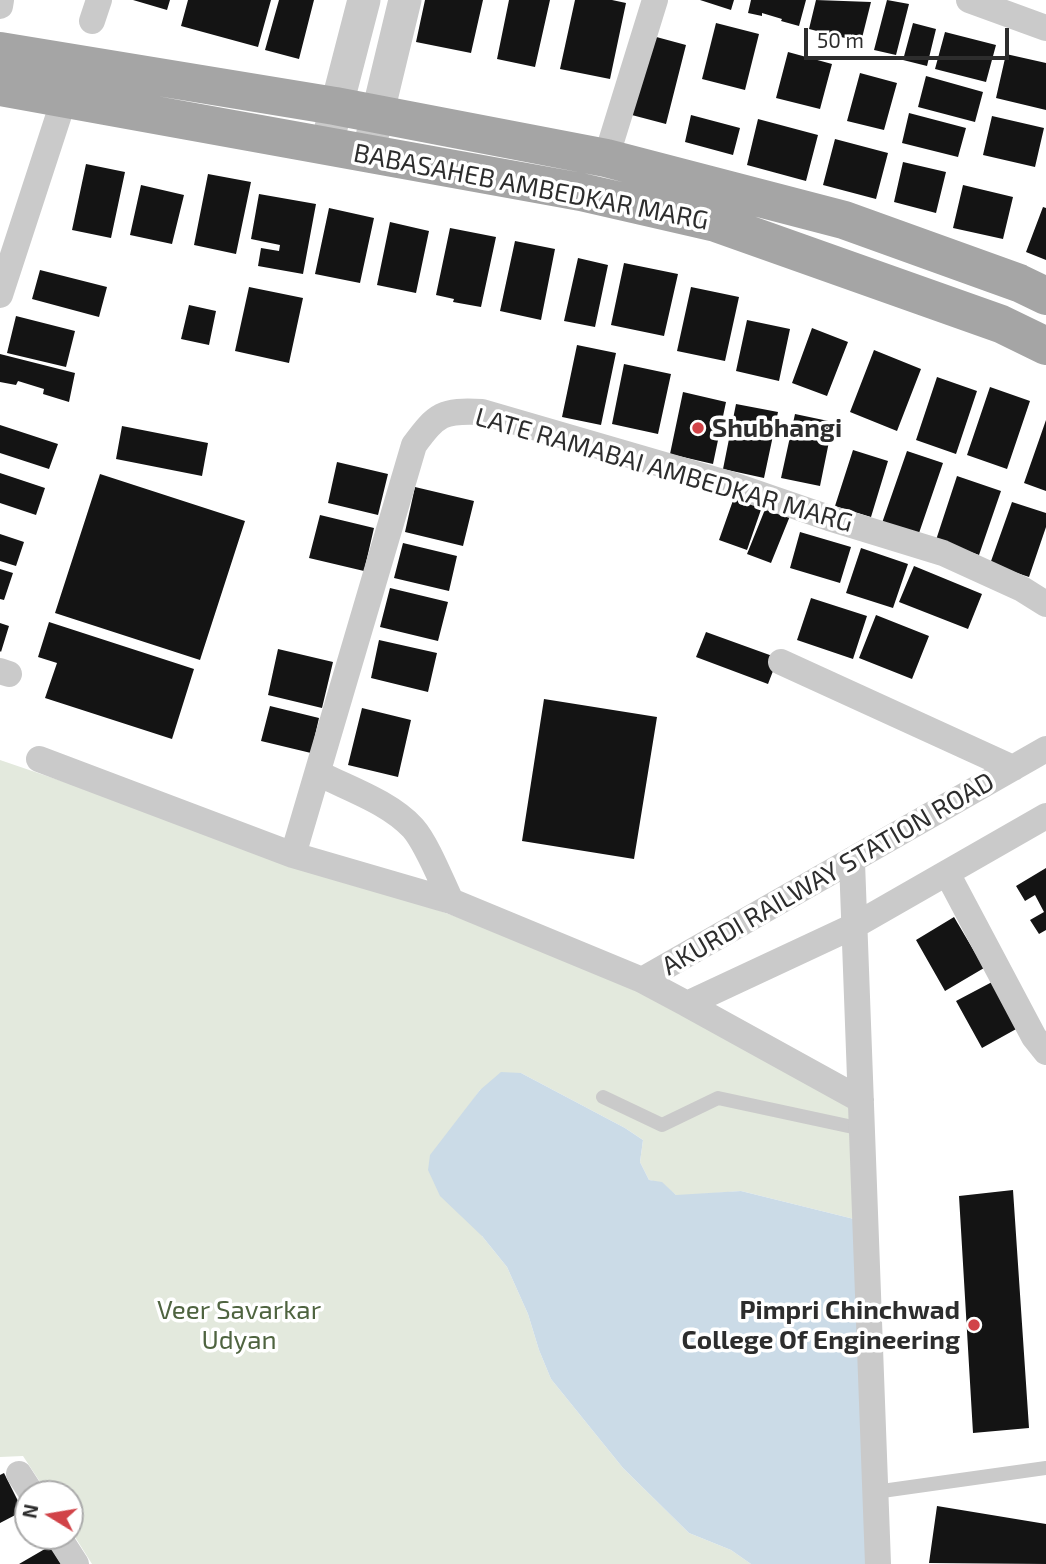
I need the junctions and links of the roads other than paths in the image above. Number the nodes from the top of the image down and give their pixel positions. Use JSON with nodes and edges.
{"nodes":[{"id":1,"x":1,"y":0,"type":"edge"},
{"id":2,"x":364,"y":0,"type":"edge"},
{"id":3,"x":405,"y":0,"type":"edge"},
{"id":4,"x":655,"y":0,"type":"edge"},
{"id":5,"x":969,"y":0,"type":"edge"},
{"id":6,"x":0,"y":6,"type":"edge"},
{"id":7,"x":1046,"y":27,"type":"edge"},
{"id":8,"x":0,"y":51,"type":"edge"},
{"id":9,"x":71,"y":80,"type":"junction"},
{"id":10,"x":0,"y":87,"type":"edge"},
{"id":11,"x":335,"y":106,"type":"junction"},
{"id":12,"x":377,"y":114,"type":"junction"},
{"id":13,"x":326,"y":147,"type":"junction"},
{"id":14,"x":368,"y":155,"type":"junction"},
{"id":15,"x":606,"y":158,"type":"junction"},
{"id":16,"x":0,"y":295,"type":"edge"},
{"id":17,"x":1046,"y":296,"type":"edge"},
{"id":18,"x":1046,"y":346,"type":"edge"},
{"id":19,"x":1046,"y":604,"type":"edge"},
{"id":20,"x":780,"y":663,"type":"dead end"},
{"id":21,"x":1046,"y":749,"type":"edge"},
{"id":22,"x":39,"y":759,"type":"dead end"},
{"id":23,"x":1013,"y":768,"type":"junction"},
{"id":24,"x":318,"y":773,"type":"junction"},
{"id":25,"x":1046,"y":816,"type":"edge"},
{"id":26,"x":293,"y":855,"type":"junction"},
{"id":27,"x":852,"y":862,"type":"junction"},
{"id":28,"x":947,"y":873,"type":"junction"},
{"id":29,"x":452,"y":901,"type":"junction"},
{"id":30,"x":854,"y":926,"type":"junction"},
{"id":31,"x":642,"y":980,"type":"junction"},
{"id":32,"x":687,"y":1004,"type":"junction"},
{"id":33,"x":1046,"y":1052,"type":"edge"},
{"id":34,"x":603,"y":1097,"type":"dead end"},
{"id":35,"x":861,"y":1100,"type":"junction"},
{"id":36,"x":862,"y":1129,"type":"junction"},
{"id":37,"x":1046,"y":1468,"type":"edge"},
{"id":38,"x":875,"y":1492,"type":"junction"},
{"id":39,"x":878,"y":1564,"type":"edge"}],
"edges":[{"from":1,"to":6,"type":"street"},
{"from":2,"to":11,"type":"street"},
{"from":3,"to":12,"type":"street"},
{"from":4,"to":15,"type":"street"},
{"from":5,"to":7,"type":"street"},
{"from":8,"to":9,"type":"main road","name":"BABASAHEB AMBEDKAR MARG"},
{"from":9,"to":10,"type":"main road","name":"BABASAHEB AMBEDKAR MARG"},
{"from":9,"to":11,"type":"main road","name":"BABASAHEB AMBEDKAR MARG"},
{"from":9,"to":13,"type":"main road","name":"BABASAHEB AMBEDKAR MARG"},
{"from":9,"to":16,"type":"street"},
{"from":11,"to":12,"type":"main road","name":"BABASAHEB AMBEDKAR MARG"},
{"from":11,"to":13,"type":"street"},
{"from":12,"to":14,"type":"street"},
{"from":12,"to":15,"type":"main road","name":"BABASAHEB AMBEDKAR MARG"},
{"from":13,"to":14,"type":"main road","name":"BABASAHEB AMBEDKAR MARG"},
{"from":14,"to":18,"type":"main road","name":"BABASAHEB AMBEDKAR MARG"},
{"from":15,"to":17,"type":"main road","name":"BABASAHEB AMBEDKAR MARG"},
{"from":19,"to":24,"type":"street","name":"LATE RAMABAI AMBEDKAR MARG"},
{"from":20,"to":23,"type":"street"},
{"from":21,"to":23,"type":"street","name":"AKURDI RAILWAY STATION ROAD"},
{"from":22,"to":26,"type":"street"},
{"from":23,"to":27,"type":"street","name":"AKURDI RAILWAY STATION ROAD"},
{"from":24,"to":26,"type":"street","name":"LATE RAMABAI AMBEDKAR MARG"},
{"from":24,"to":29,"type":"street"},
{"from":25,"to":28,"type":"street","name":"AKURDI RAILWAY STATION ROAD"},
{"from":26,"to":29,"type":"street"},
{"from":27,"to":30,"type":"street"},
{"from":27,"to":31,"type":"street","name":"AKURDI RAILWAY STATION ROAD"},
{"from":28,"to":30,"type":"street","name":"AKURDI RAILWAY STATION ROAD"},
{"from":28,"to":33,"type":"street"},
{"from":29,"to":31,"type":"street"},
{"from":30,"to":32,"type":"street","name":"AKURDI RAILWAY STATION ROAD"},
{"from":30,"to":35,"type":"street"},
{"from":31,"to":32,"type":"street","name":"AKURDI RAILWAY STATION ROAD"},
{"from":32,"to":35,"type":"street"},
{"from":34,"to":36,"type":"lane"},
{"from":35,"to":36,"type":"street"},
{"from":36,"to":38,"type":"street"},
{"from":37,"to":38,"type":"lane"},
{"from":38,"to":39,"type":"street"}]}
